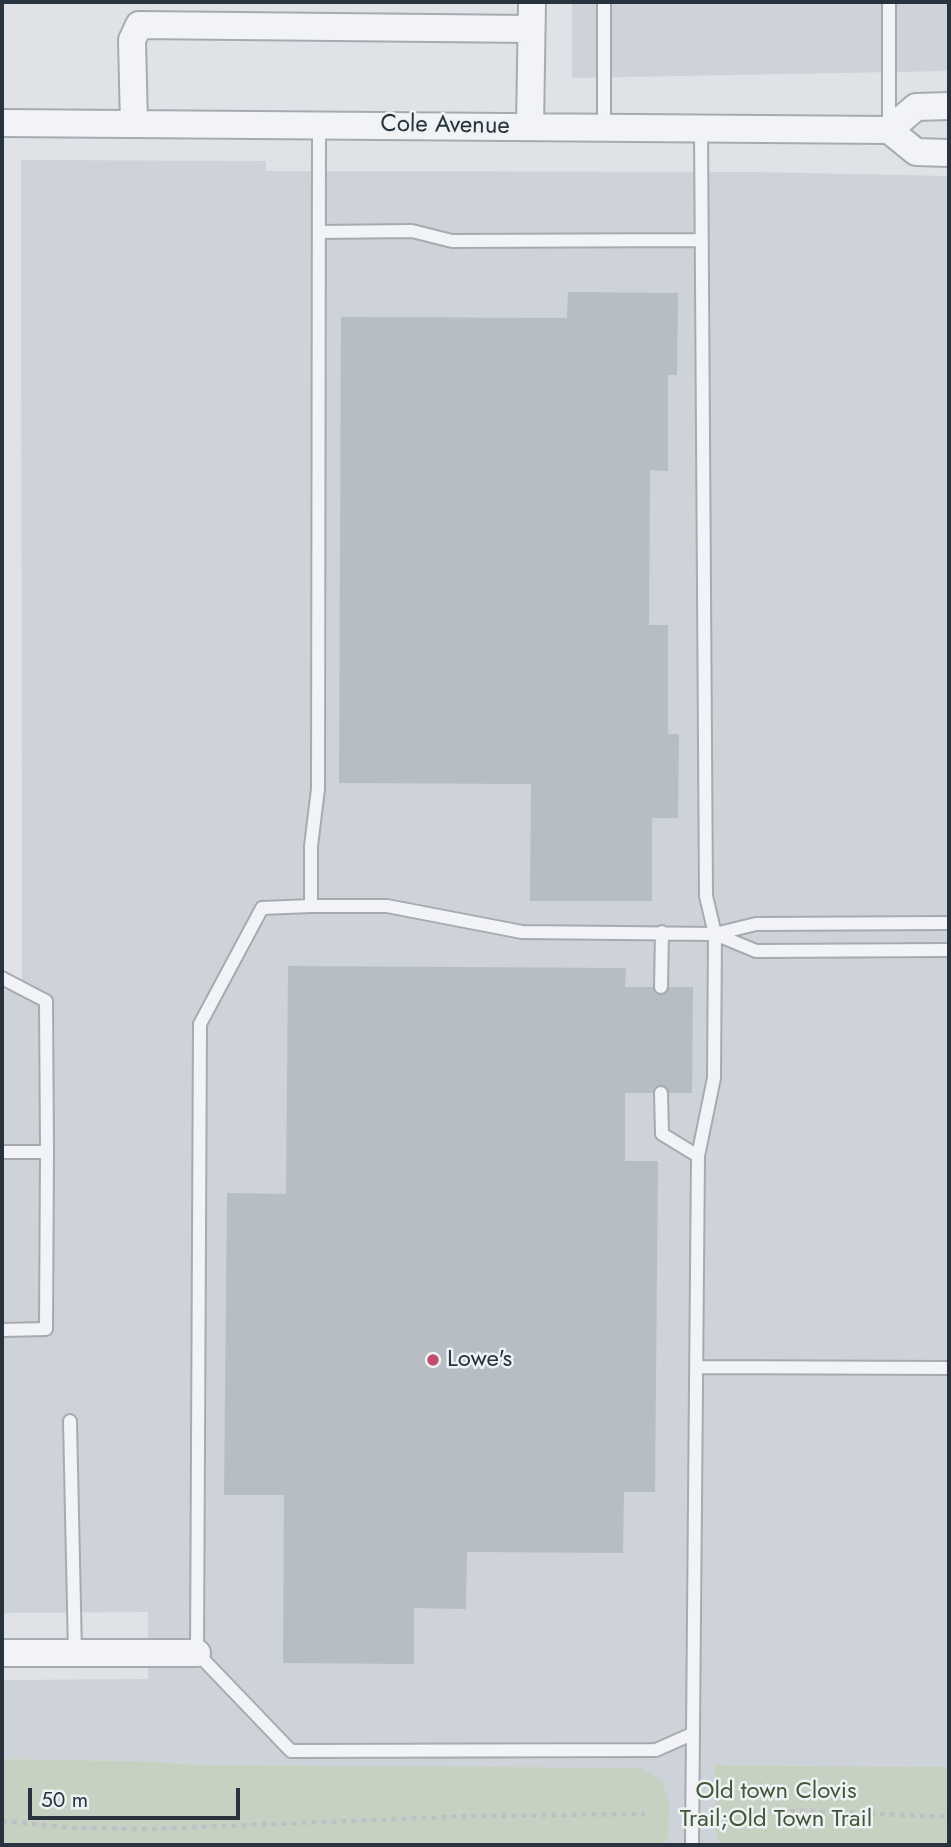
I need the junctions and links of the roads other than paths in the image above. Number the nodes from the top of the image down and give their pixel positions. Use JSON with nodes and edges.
{"nodes":[{"id":1,"x":532,"y":2,"type":"edge"},
{"id":2,"x":604,"y":2,"type":"edge"},
{"id":3,"x":889,"y":2,"type":"edge"},
{"id":4,"x":531,"y":29,"type":"junction"},
{"id":5,"x":949,"y":106,"type":"edge"},
{"id":6,"x":2,"y":123,"type":"edge"},
{"id":7,"x":134,"y":124,"type":"junction"},
{"id":8,"x":319,"y":125,"type":"junction"},
{"id":9,"x":530,"y":127,"type":"junction"},
{"id":10,"x":604,"y":128,"type":"junction"},
{"id":11,"x":701,"y":128,"type":"junction"},
{"id":12,"x":889,"y":130,"type":"junction"},
{"id":13,"x":949,"y":153,"type":"edge"},
{"id":14,"x":319,"y":232,"type":"junction"},
{"id":15,"x":702,"y":240,"type":"junction"},
{"id":16,"x":311,"y":906,"type":"junction"},
{"id":17,"x":949,"y":923,"type":"edge"},
{"id":18,"x":662,"y":932,"type":"junction"},
{"id":19,"x":715,"y":934,"type":"junction"},
{"id":20,"x":949,"y":950,"type":"edge"},
{"id":21,"x":2,"y":978,"type":"edge"},
{"id":22,"x":662,"y":987,"type":"dead end"},
{"id":23,"x":661,"y":1093,"type":"dead end"},
{"id":24,"x":2,"y":1152,"type":"edge"},
{"id":25,"x":47,"y":1152,"type":"junction"},
{"id":26,"x":698,"y":1156,"type":"junction"},
{"id":27,"x":2,"y":1330,"type":"edge"},
{"id":28,"x":696,"y":1367,"type":"junction"},
{"id":29,"x":949,"y":1368,"type":"edge"},
{"id":30,"x":71,"y":1421,"type":"dead end"},
{"id":31,"x":2,"y":1653,"type":"edge"},
{"id":32,"x":75,"y":1653,"type":"junction"},
{"id":33,"x":197,"y":1653,"type":"junction"},
{"id":34,"x":692,"y":1734,"type":"junction"},
{"id":35,"x":692,"y":1845,"type":"edge"}],
"edges":[{"from":1,"to":4,"type":"street"},
{"from":2,"to":10,"type":"lane"},
{"from":3,"to":12,"type":"lane"},
{"from":4,"to":7,"type":"street"},
{"from":4,"to":9,"type":"street"},
{"from":5,"to":12,"type":"street"},
{"from":6,"to":7,"type":"street","name":"Cole Avenue"},
{"from":7,"to":8,"type":"street","name":"Cole Avenue"},
{"from":8,"to":9,"type":"street","name":"Cole Avenue"},
{"from":8,"to":14,"type":"lane"},
{"from":9,"to":10,"type":"street","name":"Cole Avenue"},
{"from":10,"to":11,"type":"street","name":"Cole Avenue"},
{"from":11,"to":12,"type":"street","name":"Cole Avenue"},
{"from":11,"to":15,"type":"lane"},
{"from":12,"to":13,"type":"street"},
{"from":14,"to":15,"type":"lane"},
{"from":14,"to":16,"type":"lane"},
{"from":15,"to":19,"type":"lane"},
{"from":16,"to":18,"type":"lane"},
{"from":16,"to":33,"type":"lane"},
{"from":17,"to":19,"type":"lane"},
{"from":18,"to":19,"type":"lane"},
{"from":18,"to":22,"type":"lane"},
{"from":19,"to":20,"type":"lane"},
{"from":19,"to":26,"type":"lane"},
{"from":21,"to":25,"type":"lane"},
{"from":23,"to":26,"type":"lane"},
{"from":24,"to":25,"type":"lane"},
{"from":25,"to":27,"type":"lane"},
{"from":26,"to":28,"type":"lane"},
{"from":28,"to":29,"type":"lane"},
{"from":28,"to":34,"type":"lane"},
{"from":30,"to":32,"type":"lane"},
{"from":31,"to":32,"type":"street"},
{"from":32,"to":33,"type":"street"},
{"from":33,"to":34,"type":"lane"},
{"from":34,"to":35,"type":"lane"}]}
